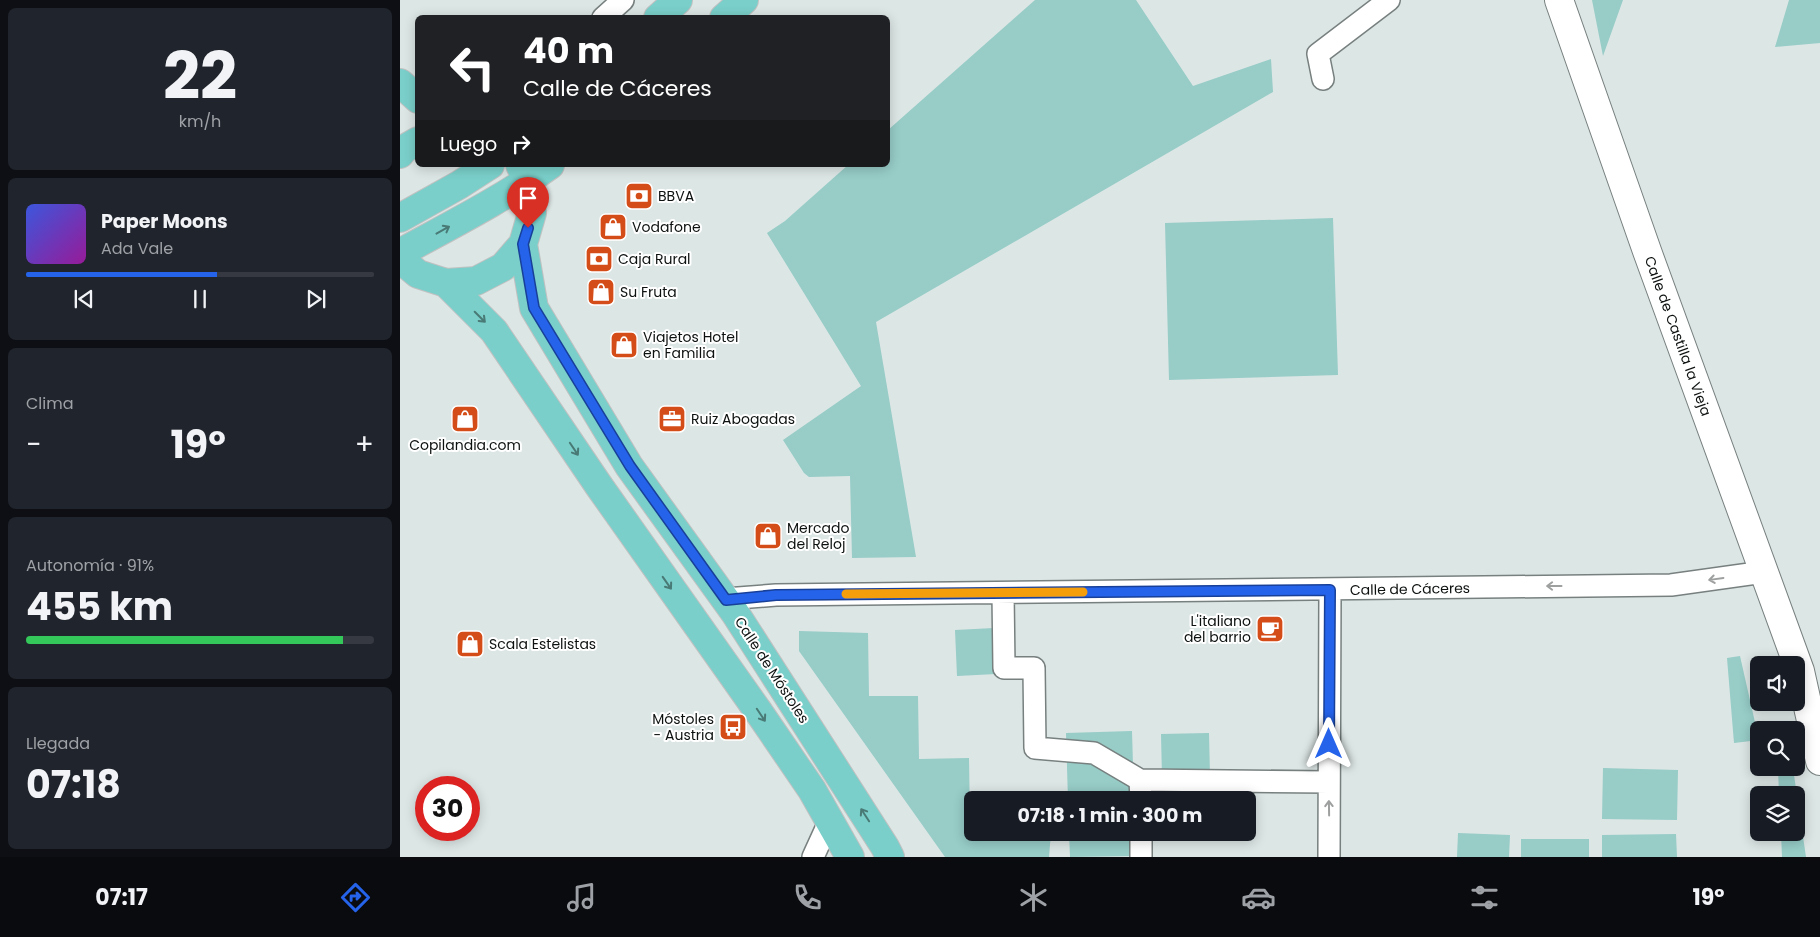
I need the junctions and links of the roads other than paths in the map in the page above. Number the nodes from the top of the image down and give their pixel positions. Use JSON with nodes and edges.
{"nodes":[{"id":1,"x":623,"y":0,"type":"edge"},
{"id":2,"x":678,"y":0,"type":"edge"},
{"id":3,"x":744,"y":0,"type":"edge"},
{"id":4,"x":1389,"y":0,"type":"edge"},
{"id":5,"x":1559,"y":0,"type":"edge"},
{"id":6,"x":606,"y":15,"type":"edge"},
{"id":7,"x":661,"y":15,"type":"edge"},
{"id":8,"x":727,"y":15,"type":"edge"},
{"id":9,"x":1323,"y":79,"type":"dead end"},
{"id":10,"x":400,"y":83,"type":"edge"},
{"id":11,"x":415,"y":96,"type":"edge"},
{"id":12,"x":415,"y":144,"type":"edge"},
{"id":13,"x":400,"y":154,"type":"edge"},
{"id":14,"x":487,"y":167,"type":"edge"},
{"id":15,"x":544,"y":167,"type":"edge"},
{"id":16,"x":524,"y":173,"type":"edge"},
{"id":17,"x":400,"y":218,"type":"edge"},
{"id":18,"x":523,"y":244,"type":"junction"},
{"id":19,"x":400,"y":253,"type":"edge"},
{"id":20,"x":400,"y":259,"type":"edge"},
{"id":21,"x":446,"y":283,"type":"junction"},
{"id":22,"x":1764,"y":572,"type":"junction"},
{"id":23,"x":1330,"y":590,"type":"junction"},
{"id":24,"x":1003,"y":593,"type":"junction"},
{"id":25,"x":726,"y":600,"type":"junction"},
{"id":26,"x":1810,"y":670,"type":"edge"},
{"id":27,"x":1820,"y":761,"type":"edge"},
{"id":28,"x":1329,"y":782,"type":"junction"},
{"id":29,"x":1141,"y":790,"type":"edge"},
{"id":30,"x":1141,"y":841,"type":"edge"},
{"id":31,"x":820,"y":845,"type":"edge"},
{"id":32,"x":850,"y":857,"type":"edge"},
{"id":33,"x":890,"y":857,"type":"edge"},
{"id":34,"x":1141,"y":857,"type":"edge"},
{"id":35,"x":1329,"y":857,"type":"edge"}],
"edges":[{"from":1,"to":6,"type":"street"},
{"from":2,"to":7,"type":"main road"},
{"from":3,"to":8,"type":"main road"},
{"from":4,"to":9,"type":"street"},
{"from":5,"to":22,"type":"main road","name":"Calle de Castilla la Vieja"},
{"from":10,"to":11,"type":"main road"},
{"from":12,"to":13,"type":"main road"},
{"from":14,"to":17,"type":"main road"},
{"from":15,"to":16,"type":"main road"},
{"from":16,"to":18,"type":"main road","name":"Calle de Móstoles"},
{"from":19,"to":16,"type":"main road","one_way":true},
{"from":18,"to":21,"type":"main road"},
{"from":18,"to":25,"type":"main road","name":"Calle de Móstoles"},
{"from":20,"to":21,"type":"main road"},
{"from":21,"to":31,"type":"main road","one_way":true},
{"from":22,"to":23,"type":"street","name":"Calle de Cáceres","one_way":true},
{"from":22,"to":26,"type":"main road","name":"Calle de Castilla la Vieja"},
{"from":23,"to":24,"type":"street","name":"Calle de Cáceres"},
{"from":23,"to":28,"type":"street"},
{"from":24,"to":25,"type":"street","name":"Calle de Cáceres"},
{"from":24,"to":29,"type":"street"},
{"from":33,"to":25,"type":"main road","name":"Calle de Móstoles","one_way":true},
{"from":26,"to":27,"type":"main road","name":"Calle de Castilla la Vieja"},
{"from":28,"to":29,"type":"street"},
{"from":35,"to":28,"type":"street","one_way":true},
{"from":30,"to":34,"type":"street"},
{"from":31,"to":32,"type":"main road"}]}
